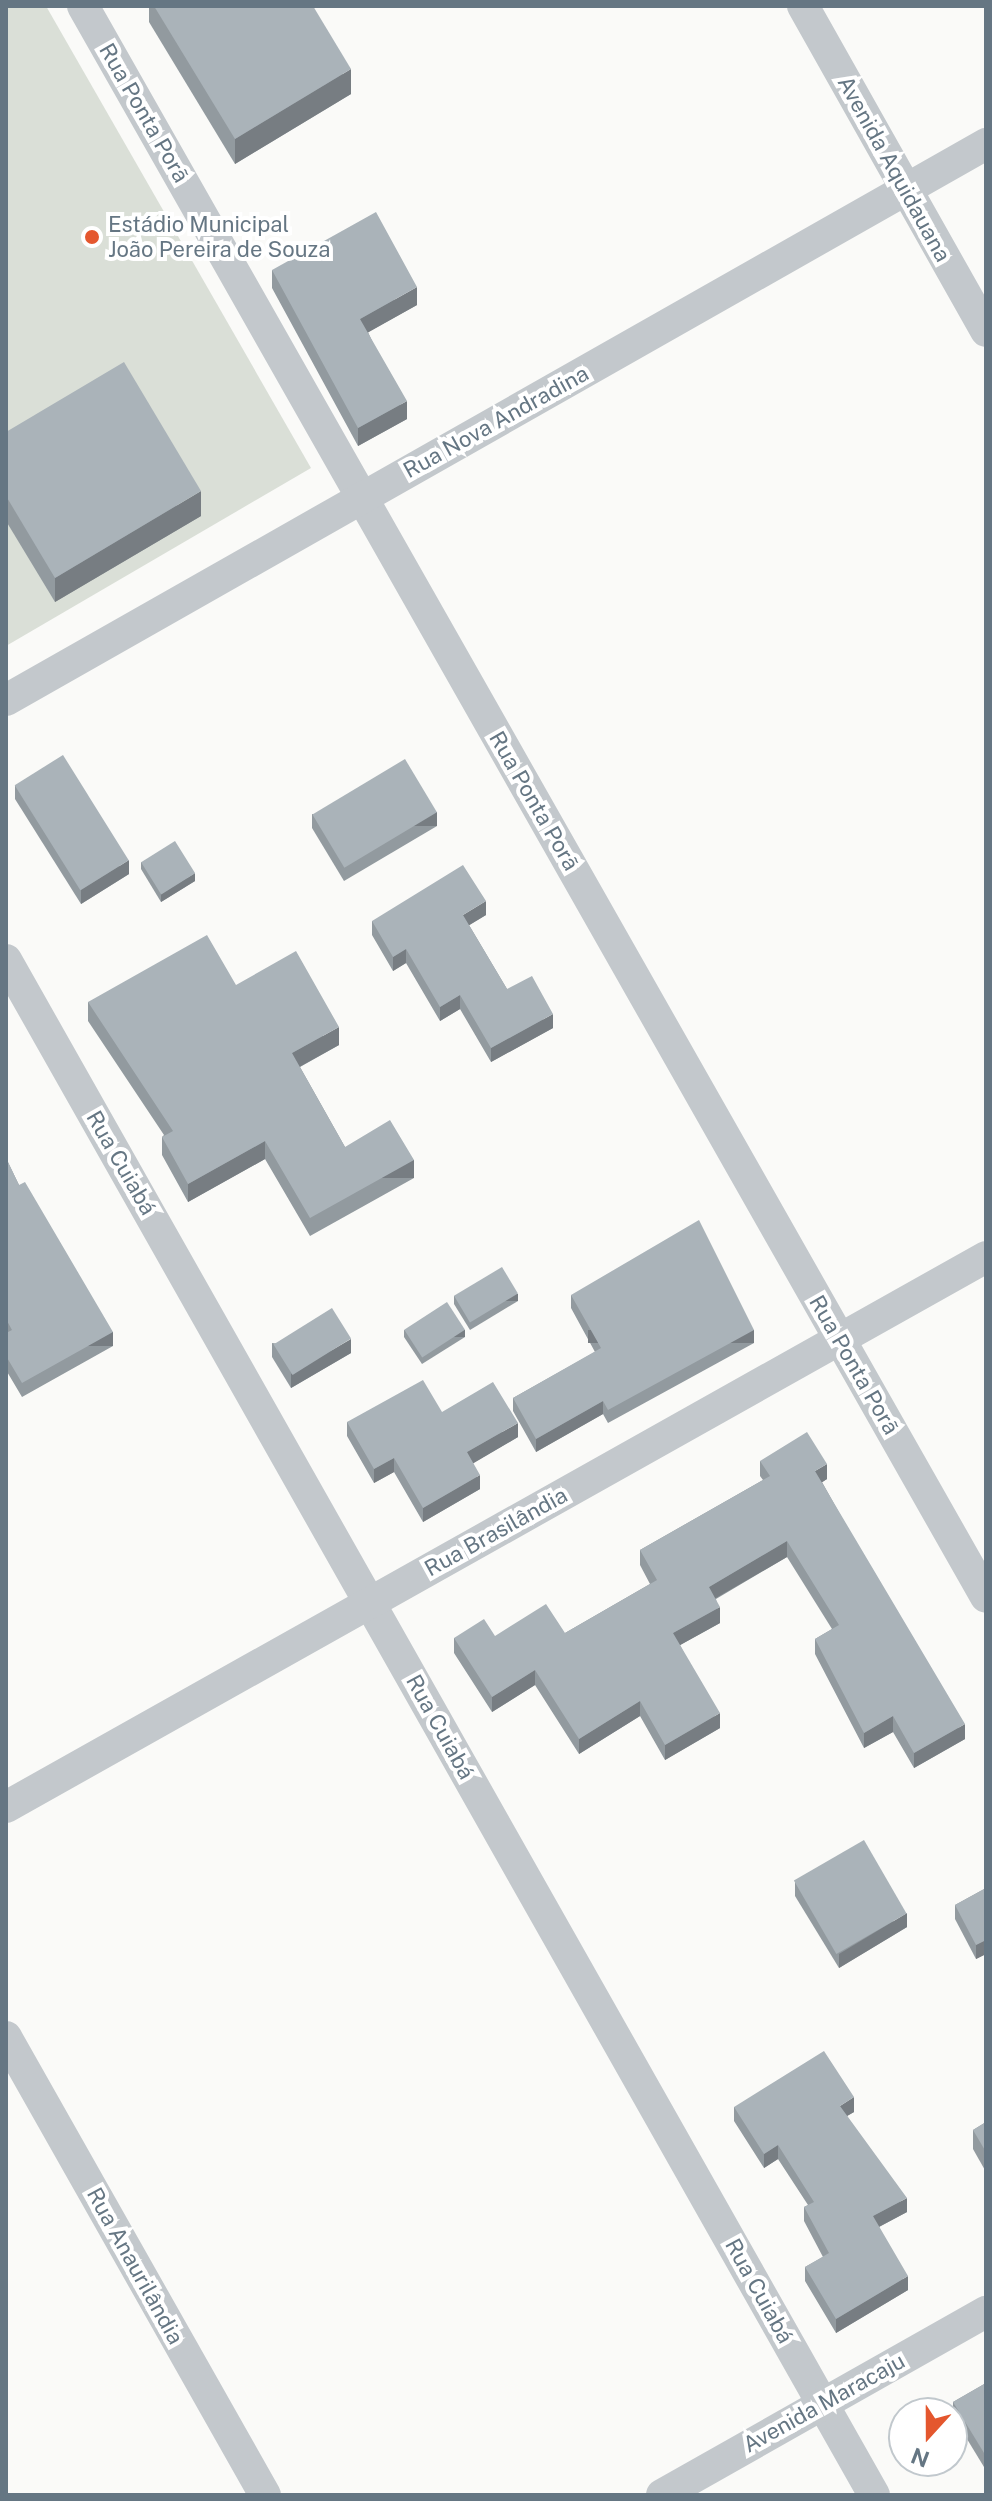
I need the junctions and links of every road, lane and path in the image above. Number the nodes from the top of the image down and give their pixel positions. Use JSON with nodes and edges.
{"nodes":[{"id":1,"x":83,"y":6,"type":"edge"},
{"id":2,"x":803,"y":6,"type":"edge"},
{"id":3,"x":986,"y":144,"type":"edge"},
{"id":4,"x":907,"y":190,"type":"junction"},
{"id":5,"x":986,"y":331,"type":"edge"},
{"id":6,"x":362,"y":498,"type":"junction"},
{"id":7,"x":6,"y":700,"type":"edge"},
{"id":8,"x":6,"y":960,"type":"edge"},
{"id":9,"x":986,"y":1257,"type":"edge"},
{"id":10,"x":839,"y":1339,"type":"junction"},
{"id":11,"x":986,"y":1597,"type":"edge"},
{"id":12,"x":370,"y":1603,"type":"junction"},
{"id":13,"x":6,"y":1807,"type":"edge"},
{"id":14,"x":6,"y":2037,"type":"edge"},
{"id":15,"x":986,"y":2312,"type":"edge"},
{"id":16,"x":823,"y":2404,"type":"junction"},
{"id":17,"x":265,"y":2495,"type":"edge"},
{"id":18,"x":662,"y":2495,"type":"edge"},
{"id":19,"x":874,"y":2495,"type":"edge"}],
"edges":[{"from":1,"to":6,"type":"street","name":"Rua Ponta Porã"},
{"from":2,"to":4,"type":"street","name":"Avenida Aquidauana"},
{"from":3,"to":4,"type":"street","name":"Rua Nova Andradina"},
{"from":4,"to":5,"type":"street","name":"Avenida Aquidauana"},
{"from":4,"to":6,"type":"street","name":"Rua Nova Andradina"},
{"from":6,"to":7,"type":"street","name":"Rua Nova Andradina"},
{"from":6,"to":10,"type":"street","name":"Rua Ponta Porã"},
{"from":8,"to":12,"type":"street","name":"Rua Cuiabá"},
{"from":9,"to":10,"type":"street","name":"Rua Brasilândia"},
{"from":10,"to":11,"type":"street","name":"Rua Ponta Porã"},
{"from":10,"to":12,"type":"street","name":"Rua Brasilândia"},
{"from":12,"to":13,"type":"street","name":"Rua Brasilândia"},
{"from":12,"to":16,"type":"street","name":"Rua Cuiabá"},
{"from":14,"to":17,"type":"street","name":"Rua Anaurilândia"},
{"from":15,"to":16,"type":"street","name":"Avenida Maracaju"},
{"from":16,"to":18,"type":"street","name":"Avenida Maracaju"},
{"from":16,"to":19,"type":"street","name":"Rua Cuiabá"}]}
